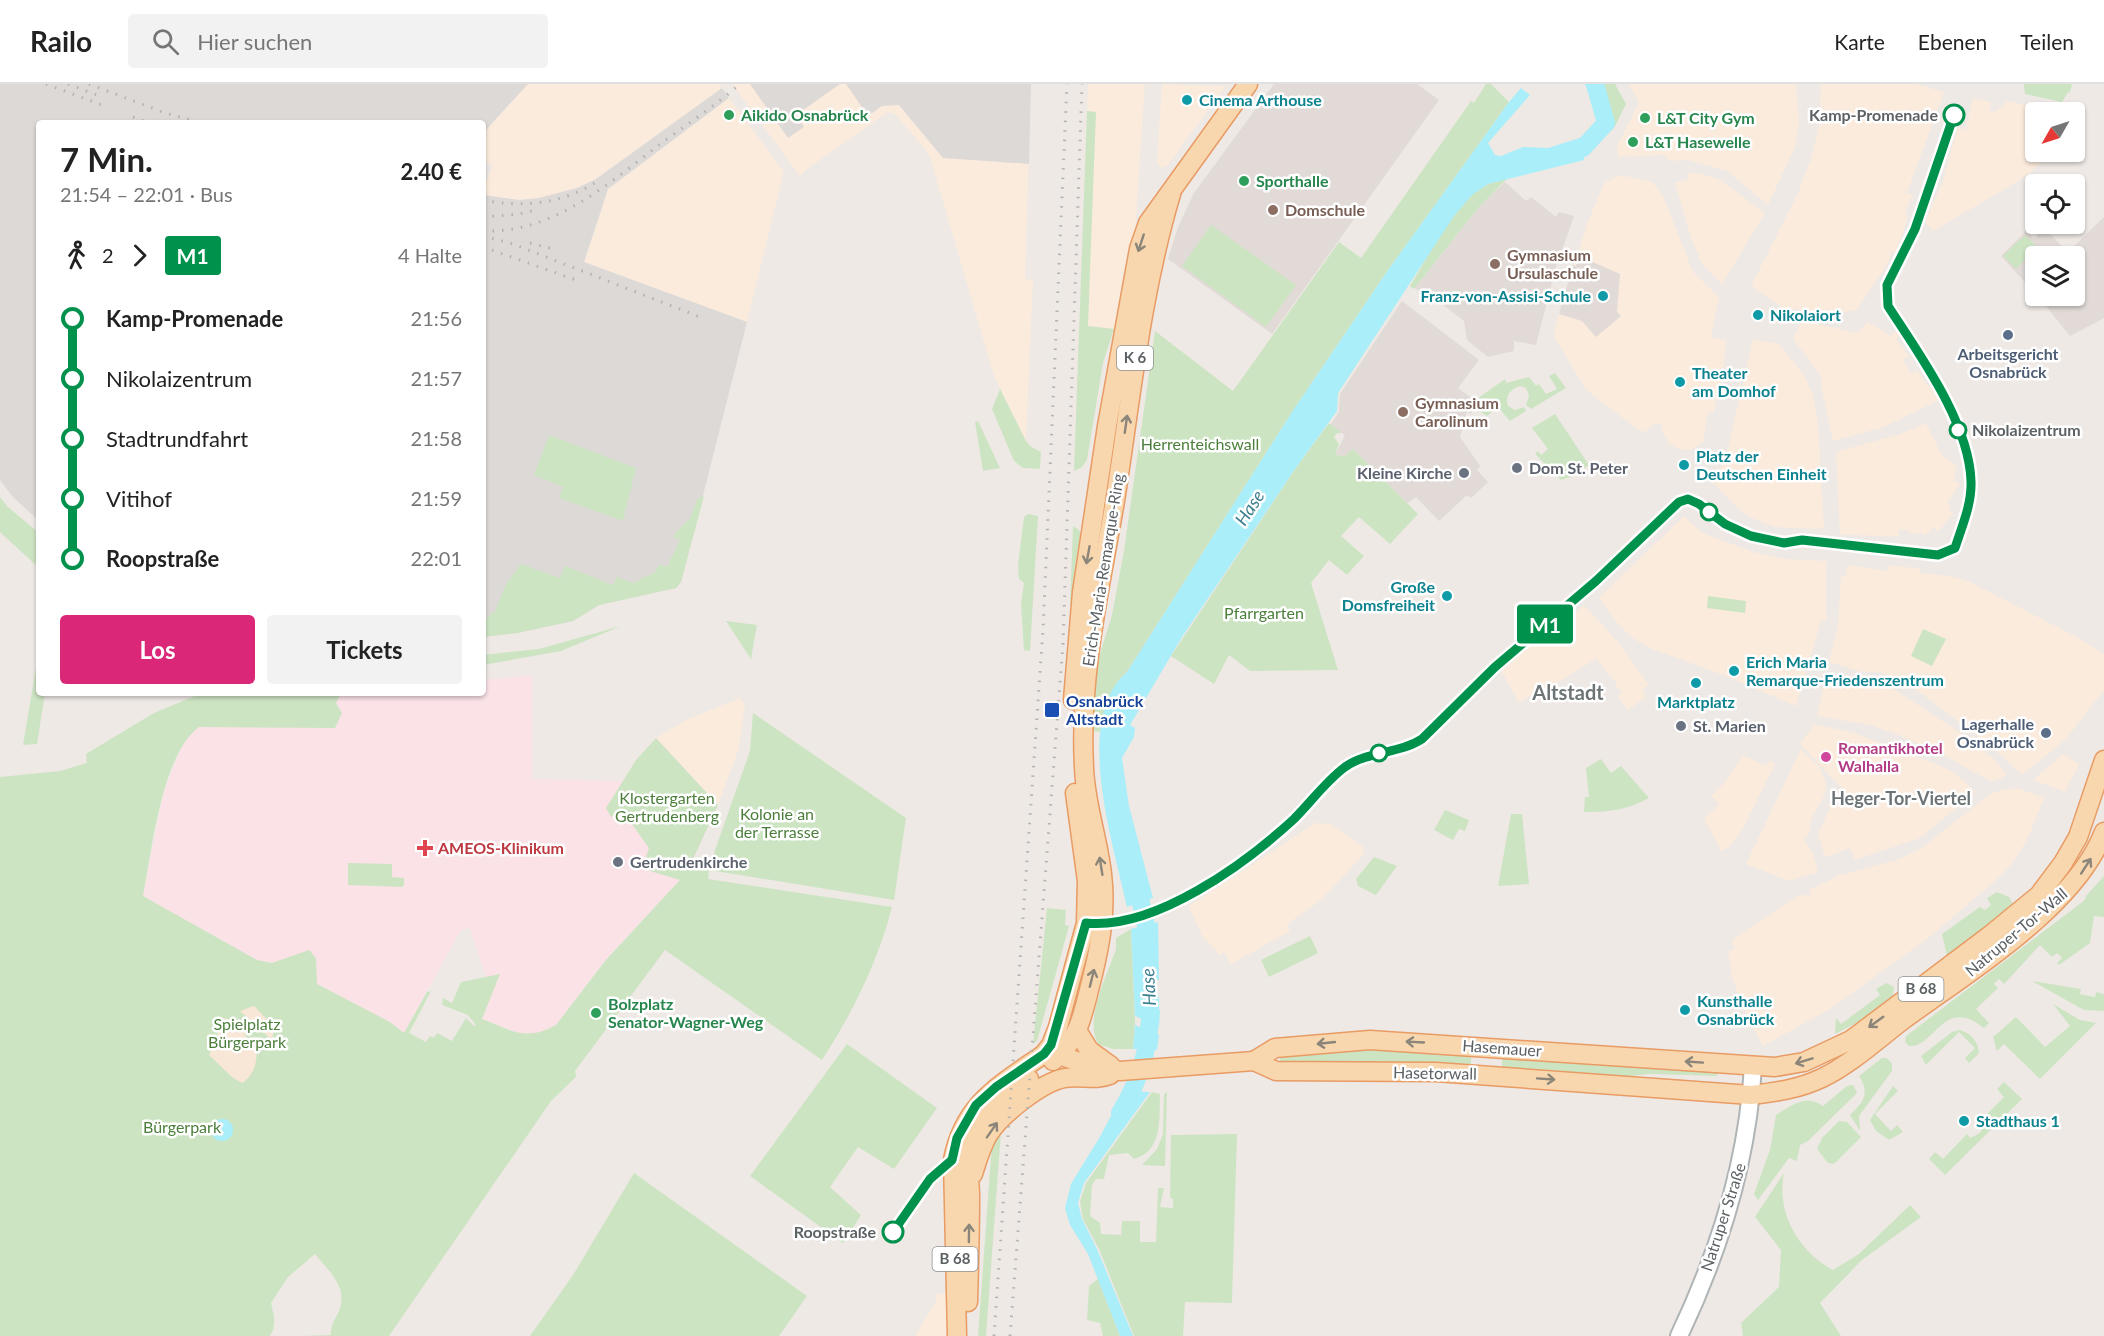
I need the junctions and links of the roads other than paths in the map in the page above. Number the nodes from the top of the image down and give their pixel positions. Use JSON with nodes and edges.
{"nodes":[{"id":1,"x":1248,"y":84,"type":"edge"},
{"id":2,"x":1171,"y":194,"type":"junction"},
{"id":3,"x":2104,"y":760,"type":"edge"},
{"id":4,"x":2104,"y":832,"type":"edge"},
{"id":5,"x":1078,"y":1032,"type":"junction"},
{"id":6,"x":1052,"y":1055,"type":"junction"},
{"id":7,"x":1254,"y":1061,"type":"junction"},
{"id":8,"x":1753,"y":1066,"type":"junction"},
{"id":9,"x":1122,"y":1071,"type":"junction"},
{"id":10,"x":1074,"y":1077,"type":"junction"},
{"id":11,"x":1751,"y":1095,"type":"junction"},
{"id":12,"x":970,"y":1184,"type":"junction"},
{"id":13,"x":957,"y":1336,"type":"edge"},
{"id":14,"x":968,"y":1336,"type":"edge"},
{"id":15,"x":1679,"y":1336,"type":"edge"}],
"edges":[{"from":1,"to":2,"type":"main road","name":"Erich-Maria-Remarque-Ring","number":"K 6"},
{"from":5,"to":2,"type":"main road","name":"Erich-Maria-Remarque-Ring","number":"K 6","one_way":true},
{"from":2,"to":6,"type":"main road","name":"Erich-Maria-Remarque-Ring","number":"K 6","one_way":true},
{"from":3,"to":8,"type":"main road","name":"Natruper-Tor-Wall","number":"B 68","one_way":true},
{"from":11,"to":4,"type":"main road","name":"Natruper-Tor-Wall","number":"B 68","one_way":true},
{"from":5,"to":6,"type":"main road","name":"Erich-Maria-Remarque-Ring","number":"K 6"},
{"from":5,"to":9,"type":"main road"},
{"from":6,"to":9,"type":"main road","name":"Hasetorwall","number":"B 68"},
{"from":6,"to":10,"type":"main road"},
{"from":6,"to":12,"type":"main road","number":"B 68"},
{"from":6,"to":13,"type":"main road","number":"B 68"},
{"from":8,"to":7,"type":"main road","name":"Hasemauer","number":"B 68","one_way":true},
{"from":7,"to":9,"type":"main road","name":"Hasetorwall","number":"B 68"},
{"from":7,"to":11,"type":"main road","name":"Hasetorwall","number":"B 68","one_way":true},
{"from":8,"to":11,"type":"main road","name":"Natruper Straße"},
{"from":9,"to":10,"type":"main road","name":"Hasetorwall","number":"B 68"},
{"from":12,"to":10,"type":"main road","number":"B 68","one_way":true},
{"from":11,"to":15,"type":"main road","name":"Natruper Straße"},
{"from":14,"to":12,"type":"main road","number":"B 68","one_way":true}]}
